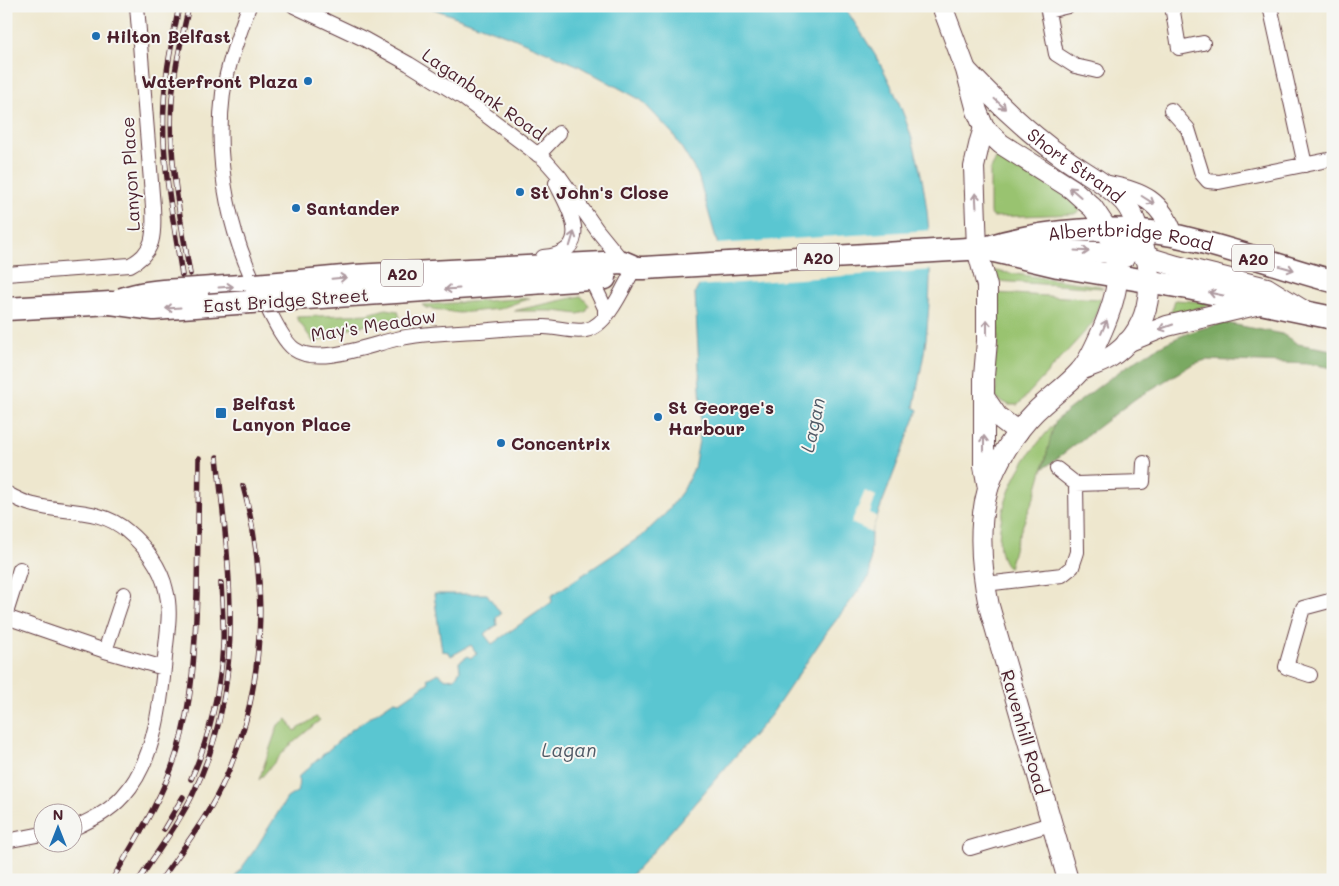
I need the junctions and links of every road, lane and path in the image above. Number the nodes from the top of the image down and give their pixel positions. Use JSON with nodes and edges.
{"nodes":[{"id":1,"x":137,"y":6,"type":"edge"},
{"id":2,"x":249,"y":6,"type":"edge"},
{"id":3,"x":294,"y":6,"type":"edge"},
{"id":4,"x":942,"y":6,"type":"edge"},
{"id":5,"x":1068,"y":6,"type":"edge"},
{"id":6,"x":1172,"y":6,"type":"edge"},
{"id":7,"x":1270,"y":6,"type":"edge"},
{"id":8,"x":1047,"y":8,"type":"edge"},
{"id":9,"x":1204,"y":43,"type":"dead end"},
{"id":10,"x":966,"y":70,"type":"junction"},
{"id":11,"x":1097,"y":71,"type":"dead end"},
{"id":12,"x":1170,"y":110,"type":"dead end"},
{"id":13,"x":984,"y":128,"type":"junction"},
{"id":14,"x":559,"y":133,"type":"dead end"},
{"id":15,"x":542,"y":158,"type":"junction"},
{"id":16,"x":1333,"y":159,"type":"edge"},
{"id":17,"x":1305,"y":165,"type":"junction"},
{"id":18,"x":1107,"y":186,"type":"junction"},
{"id":19,"x":1107,"y":229,"type":"junction"},
{"id":20,"x":1139,"y":230,"type":"junction"},
{"id":21,"x":1173,"y":235,"type":"junction"},
{"id":22,"x":1017,"y":240,"type":"junction"},
{"id":23,"x":981,"y":248,"type":"junction"},
{"id":24,"x":1115,"y":254,"type":"junction"},
{"id":25,"x":1147,"y":257,"type":"junction"},
{"id":26,"x":686,"y":265,"type":"joint"},
{"id":27,"x":518,"y":267,"type":"junction"},
{"id":28,"x":630,"y":269,"type":"junction"},
{"id":29,"x":6,"y":274,"type":"edge"},
{"id":30,"x":1117,"y":276,"type":"junction"},
{"id":31,"x":591,"y":279,"type":"junction"},
{"id":32,"x":1333,"y":281,"type":"edge"},
{"id":33,"x":1150,"y":282,"type":"junction"},
{"id":34,"x":291,"y":291,"type":"junction"},
{"id":35,"x":1264,"y":303,"type":"junction"},
{"id":36,"x":6,"y":309,"type":"edge"},
{"id":37,"x":1306,"y":312,"type":"junction"},
{"id":38,"x":605,"y":315,"type":"junction"},
{"id":39,"x":1333,"y":318,"type":"edge"},
{"id":40,"x":1127,"y":342,"type":"junction"},
{"id":41,"x":1081,"y":370,"type":"junction"},
{"id":42,"x":984,"y":397,"type":"junction"},
{"id":43,"x":1018,"y":432,"type":"junction"},
{"id":44,"x":1144,"y":463,"type":"dead end"},
{"id":45,"x":1057,"y":469,"type":"dead end"},
{"id":46,"x":1076,"y":484,"type":"junction"},
{"id":47,"x":988,"y":488,"type":"junction"},
{"id":48,"x":6,"y":493,"type":"edge"},
{"id":49,"x":20,"y":569,"type":"dead end"},
{"id":50,"x":985,"y":584,"type":"junction"},
{"id":51,"x":124,"y":594,"type":"dead end"},
{"id":52,"x":1333,"y":600,"type":"edge"},
{"id":53,"x":6,"y":613,"type":"edge"},
{"id":54,"x":6,"y":617,"type":"edge"},
{"id":55,"x":105,"y":651,"type":"junction"},
{"id":56,"x":164,"y":668,"type":"junction"},
{"id":57,"x":1310,"y":675,"type":"dead end"},
{"id":58,"x":82,"y":824,"type":"edge"},
{"id":59,"x":1052,"y":824,"type":"junction"},
{"id":60,"x":32,"y":836,"type":"edge"},
{"id":61,"x":6,"y":841,"type":"edge"},
{"id":62,"x":970,"y":848,"type":"dead end"},
{"id":63,"x":1068,"y":880,"type":"edge"}],
"edges":[{"from":1,"to":29,"type":"street","name":"Lanyon Place"},
{"from":2,"to":38,"type":"street","name":"May's Meadow"},
{"from":3,"to":15,"type":"street","name":"Laganbank Road"},
{"from":4,"to":10,"type":"main road","name":"Short Strand"},
{"from":5,"to":8,"type":"street"},
{"from":6,"to":9,"type":"street"},
{"from":7,"to":17,"type":"street"},
{"from":8,"to":11,"type":"street"},
{"from":10,"to":13,"type":"main road","name":"Short Strand"},
{"from":10,"to":18,"type":"main road","name":"Short Strand","one_way":true},
{"from":12,"to":17,"type":"street"},
{"from":19,"to":13,"type":"main road","name":"Short Strand","one_way":true},
{"from":23,"to":13,"type":"main road","one_way":true},
{"from":14,"to":15,"type":"street"},
{"from":27,"to":15,"type":"street","name":"Laganbank Road","one_way":true},
{"from":15,"to":28,"type":"street","name":"Laganbank Road"},
{"from":16,"to":17,"type":"street"},
{"from":18,"to":20,"type":"main road","name":"Short Strand"},
{"from":18,"to":21,"type":"main road","one_way":true},
{"from":19,"to":20,"type":"main road","name":"Albertbridge Road","number":"A20"},
{"from":19,"to":22,"type":"main road","name":"Albertbridge Road","number":"A20"},
{"from":19,"to":24,"type":"main road","name":"Ravenhill Road"},
{"from":19,"to":25,"type":"main road"},
{"from":20,"to":21,"type":"main road","name":"Albertbridge Road","number":"A20"},
{"from":20,"to":25,"type":"main road","name":"Short Strand"},
{"from":21,"to":32,"type":"main road","name":"Albertbridge Road","number":"A20","one_way":true},
{"from":22,"to":23,"type":"main road","name":"Albertbridge Road","number":"A20"},
{"from":22,"to":24,"type":"main road","one_way":true},
{"from":23,"to":26,"type":"main road","name":"Albertbridge Road","number":"A20"},
{"from":23,"to":30,"type":"main road","name":"Albertbridge Road","number":"A20"},
{"from":42,"to":23,"type":"main road","one_way":true},
{"from":24,"to":30,"type":"main road","name":"Ravenhill Road"},
{"from":24,"to":33,"type":"main road"},
{"from":25,"to":33,"type":"main road","name":"Short Strand"},
{"from":25,"to":37,"type":"main road"},
{"from":26,"to":28,"type":"main road","name":"East Bridge Street","number":"A20"},
{"from":27,"to":28,"type":"main road","name":"East Bridge Street","number":"A20"},
{"from":34,"to":27,"type":"main road","name":"East Bridge Street","number":"A20","one_way":true},
{"from":28,"to":31,"type":"main road","name":"East Bridge Street","number":"A20"},
{"from":28,"to":38,"type":"street","name":"May's Meadow"},
{"from":30,"to":33,"type":"main road","name":"Albertbridge Road","number":"A20"},
{"from":41,"to":30,"type":"main road","name":"Ravenhill Road","one_way":true},
{"from":31,"to":34,"type":"main road","name":"East Bridge Street","number":"A20","one_way":true},
{"from":31,"to":38,"type":"street"},
{"from":35,"to":33,"type":"main road","name":"Albertbridge Road","number":"A20","one_way":true},
{"from":33,"to":40,"type":"main road","name":"Ravenhill Road"},
{"from":34,"to":36,"type":"main road","name":"East Bridge Street","number":"A20","bridge":true},
{"from":35,"to":37,"type":"main road","name":"Albertbridge Road","number":"A20"},
{"from":35,"to":40,"type":"main road","one_way":true},
{"from":37,"to":39,"type":"main road","name":"Albertbridge Road","number":"A20"},
{"from":40,"to":41,"type":"main road","name":"Ravenhill Road"},
{"from":41,"to":43,"type":"main road","name":"Ravenhill Road"},
{"from":42,"to":43,"type":"main road"},
{"from":47,"to":42,"type":"main road","one_way":true},
{"from":43,"to":47,"type":"main road","name":"Ravenhill Road"},
{"from":44,"to":46,"type":"street"},
{"from":45,"to":46,"type":"street"},
{"from":46,"to":50,"type":"street"},
{"from":47,"to":50,"type":"main road","name":"Ravenhill Road"},
{"from":48,"to":56,"type":"street"},
{"from":49,"to":53,"type":"street"},
{"from":50,"to":59,"type":"main road","name":"Ravenhill Road"},
{"from":51,"to":55,"type":"street"},
{"from":52,"to":57,"type":"street"},
{"from":54,"to":55,"type":"street"},
{"from":55,"to":56,"type":"street"},
{"from":56,"to":58,"type":"street"},
{"from":59,"to":62,"type":"street"},
{"from":59,"to":63,"type":"main road","name":"Ravenhill Road"},
{"from":60,"to":61,"type":"street"}]}
